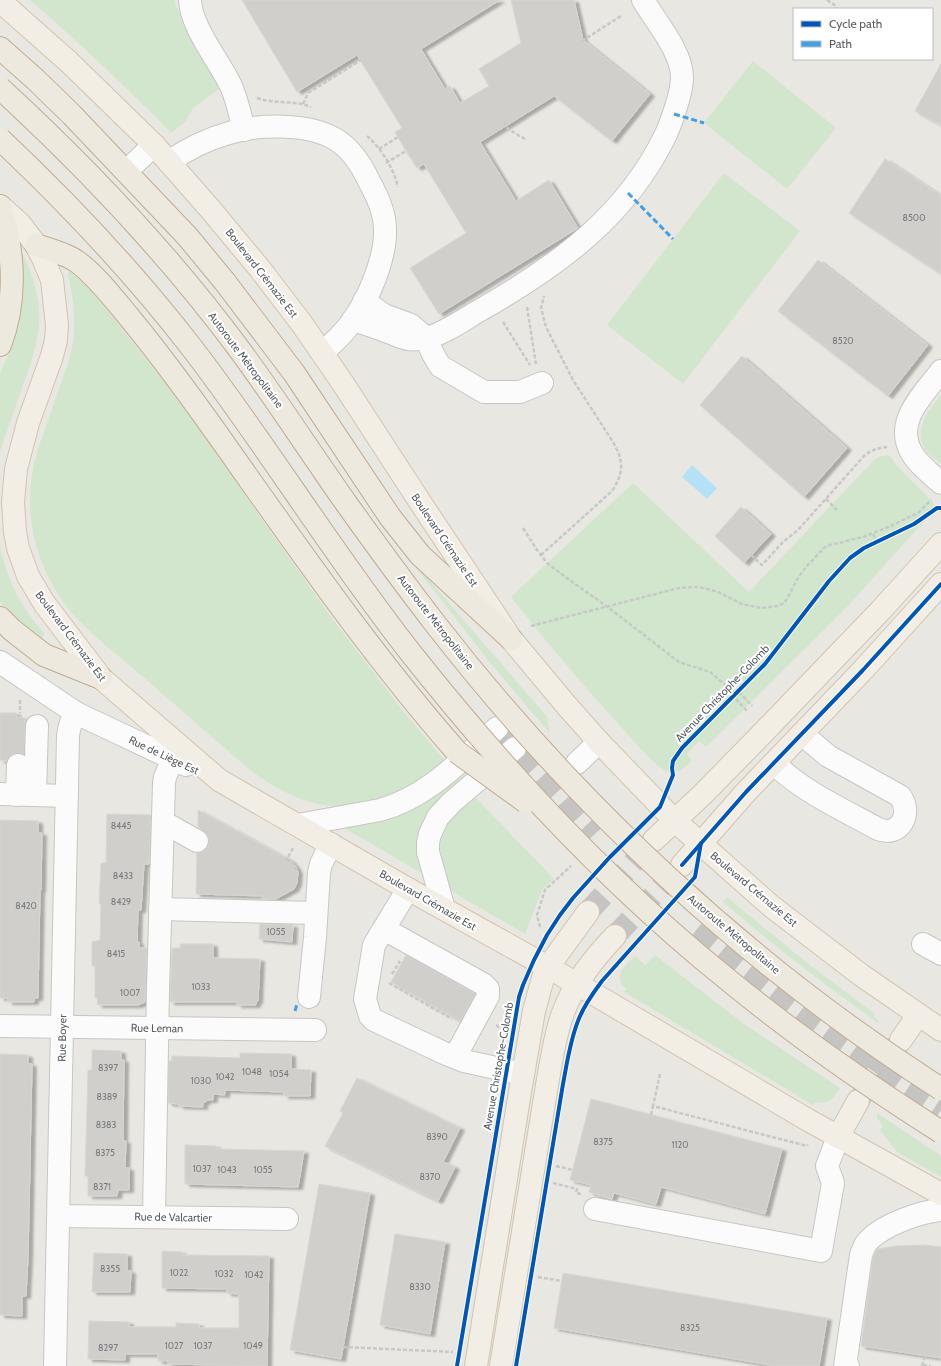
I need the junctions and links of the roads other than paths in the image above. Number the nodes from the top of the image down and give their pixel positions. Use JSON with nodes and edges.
{"nodes":[{"id":1,"x":190,"y":0,"type":"edge"},
{"id":2,"x":643,"y":0,"type":"edge"},
{"id":3,"x":0,"y":1,"type":"edge"},
{"id":4,"x":0,"y":48,"type":"edge"},
{"id":5,"x":0,"y":88,"type":"edge"},
{"id":6,"x":244,"y":130,"type":"junction"},
{"id":7,"x":0,"y":139,"type":"edge"},
{"id":8,"x":154,"y":145,"type":"junction"},
{"id":9,"x":169,"y":162,"type":"junction"},
{"id":10,"x":135,"y":163,"type":"dead end"},
{"id":11,"x":0,"y":206,"type":"edge"},
{"id":12,"x":36,"y":245,"type":"junction"},
{"id":13,"x":364,"y":301,"type":"junction"},
{"id":14,"x":353,"y":320,"type":"junction"},
{"id":15,"x":426,"y":338,"type":"junction"},
{"id":16,"x":0,"y":344,"type":"edge"},
{"id":17,"x":322,"y":353,"type":"junction"},
{"id":18,"x":941,"y":371,"type":"edge"},
{"id":19,"x":538,"y":375,"type":"road end"},
{"id":20,"x":937,"y":490,"type":"edge"},
{"id":21,"x":941,"y":544,"type":"edge"},
{"id":22,"x":941,"y":584,"type":"edge"},
{"id":23,"x":0,"y":618,"type":"edge"},
{"id":24,"x":511,"y":639,"type":"junction"},
{"id":25,"x":0,"y":662,"type":"edge"},
{"id":26,"x":101,"y":678,"type":"junction"},
{"id":27,"x":76,"y":713,"type":"junction"},
{"id":28,"x":28,"y":722,"type":"road end"},
{"id":29,"x":497,"y":728,"type":"dead end"},
{"id":30,"x":802,"y":734,"type":"junction"},
{"id":31,"x":599,"y":742,"type":"junction"},
{"id":32,"x":515,"y":748,"type":"dead end"},
{"id":33,"x":173,"y":759,"type":"junction"},
{"id":34,"x":774,"y":762,"type":"junction"},
{"id":35,"x":577,"y":763,"type":"dead end"},
{"id":36,"x":18,"y":765,"type":"dead end"},
{"id":37,"x":219,"y":780,"type":"junction"},
{"id":38,"x":17,"y":795,"type":"edge"},
{"id":39,"x":67,"y":796,"type":"junction"},
{"id":40,"x":674,"y":820,"type":"junction"},
{"id":41,"x":163,"y":822,"type":"junction"},
{"id":42,"x":298,"y":825,"type":"junction"},
{"id":43,"x":565,"y":829,"type":"junction"},
{"id":44,"x":654,"y":840,"type":"tunnel mouth"},
{"id":45,"x":197,"y":841,"type":"dead end"},
{"id":46,"x":331,"y":844,"type":"junction"},
{"id":47,"x":701,"y":844,"type":"junction"},
{"id":48,"x":682,"y":865,"type":"tunnel mouth"},
{"id":49,"x":408,"y":889,"type":"junction"},
{"id":50,"x":160,"y":909,"type":"junction"},
{"id":51,"x":444,"y":909,"type":"junction"},
{"id":52,"x":588,"y":912,"type":"tunnel mouth"},
{"id":53,"x":316,"y":913,"type":"junction"},
{"id":54,"x":384,"y":928,"type":"junction"},
{"id":55,"x":615,"y":936,"type":"tunnel mouth"},
{"id":56,"x":548,"y":968,"type":"junction"},
{"id":57,"x":577,"y":984,"type":"junction"},
{"id":58,"x":309,"y":997,"type":"dead end"},
{"id":59,"x":918,"y":1015,"type":"junction"},
{"id":60,"x":0,"y":1026,"type":"edge"},
{"id":61,"x":61,"y":1026,"type":"junction"},
{"id":62,"x":158,"y":1028,"type":"junction"},
{"id":63,"x":315,"y":1030,"type":"dead end"},
{"id":64,"x":941,"y":1030,"type":"edge"},
{"id":65,"x":901,"y":1040,"type":"tunnel mouth"},
{"id":66,"x":455,"y":1057,"type":"junction"},
{"id":67,"x":523,"y":1074,"type":"junction"},
{"id":68,"x":941,"y":1089,"type":"edge"},
{"id":69,"x":858,"y":1101,"type":"tunnel mouth"},
{"id":70,"x":941,"y":1132,"type":"edge"},
{"id":71,"x":838,"y":1137,"type":"junction"},
{"id":72,"x":941,"y":1194,"type":"edge"},
{"id":73,"x":589,"y":1202,"type":"road end"},
{"id":74,"x":941,"y":1210,"type":"edge"},
{"id":75,"x":59,"y":1216,"type":"junction"},
{"id":76,"x":154,"y":1217,"type":"junction"},
{"id":77,"x":287,"y":1219,"type":"dead end"},
{"id":78,"x":55,"y":1366,"type":"edge"},
{"id":79,"x":476,"y":1366,"type":"edge"},
{"id":80,"x":501,"y":1366,"type":"edge"},
{"id":81,"x":846,"y":1366,"type":"edge"}],
"edges":[{"from":1,"to":6,"type":"street"},
{"from":2,"to":15,"type":"street"},
{"from":3,"to":8,"type":"main road","name":"Boulevard Crémazie Est"},
{"from":4,"to":24,"type":"highway"},
{"from":5,"to":68,"type":"highway","name":"Autoroute Métropolitaine","bridge":true},
{"from":6,"to":9,"type":"street"},
{"from":6,"to":13,"type":"street"},
{"from":7,"to":43,"type":"highway","bridge":true},
{"from":8,"to":9,"type":"main road","name":"Boulevard Crémazie Est"},
{"from":8,"to":10,"type":"street"},
{"from":9,"to":17,"type":"main road","name":"Boulevard Crémazie Est"},
{"from":11,"to":12,"type":"main road","name":"Boulevard Crémazie Est"},
{"from":11,"to":16,"type":"highway"},
{"from":12,"to":26,"type":"main road","name":"Boulevard Crémazie Est"},
{"from":12,"to":43,"type":"highway","bridge":true},
{"from":13,"to":14,"type":"street"},
{"from":13,"to":15,"type":"street"},
{"from":14,"to":15,"type":"street"},
{"from":14,"to":17,"type":"street"},
{"from":15,"to":19,"type":"street"},
{"from":17,"to":24,"type":"main road","name":"Boulevard Crémazie Est"},
{"from":18,"to":20,"type":"street"},
{"from":21,"to":40,"type":"main road"},
{"from":22,"to":30,"type":"main road"},
{"from":23,"to":26,"type":"highway"},
{"from":24,"to":31,"type":"main road","name":"Boulevard Crémazie Est"},
{"from":25,"to":27,"type":"street","name":"Rue de Liège Est"},
{"from":26,"to":37,"type":"main road","name":"Boulevard Crémazie Est"},
{"from":27,"to":33,"type":"street","name":"Rue de Liège Est"},
{"from":27,"to":39,"type":"street","name":"Rue Boyer"},
{"from":28,"to":38,"type":"street"},
{"from":29,"to":42,"type":"street"},
{"from":30,"to":34,"type":"main road"},
{"from":30,"to":34,"type":"street"},
{"from":31,"to":35,"type":"street"},
{"from":31,"to":40,"type":"main road","name":"Boulevard Crémazie Est"},
{"from":32,"to":51,"type":"street"},
{"from":33,"to":37,"type":"street","name":"Rue de Liège Est"},
{"from":33,"to":41,"type":"street"},
{"from":34,"to":47,"type":"main road"},
{"from":36,"to":38,"type":"street"},
{"from":37,"to":42,"type":"main road","name":"Rue de Liège Est"},
{"from":38,"to":39,"type":"street"},
{"from":39,"to":61,"type":"street","name":"Rue Boyer"},
{"from":40,"to":44,"type":"main road"},
{"from":40,"to":47,"type":"main road","name":"Boulevard Crémazie Est"},
{"from":41,"to":45,"type":"street"},
{"from":41,"to":50,"type":"street"},
{"from":42,"to":46,"type":"main road","name":"Rue de Liège Est"},
{"from":43,"to":70,"type":"highway","bridge":true},
{"from":46,"to":49,"type":"main road","name":"Boulevard Crémazie Est"},
{"from":46,"to":53,"type":"street"},
{"from":47,"to":48,"type":"main road"},
{"from":47,"to":59,"type":"main road","name":"Boulevard Crémazie Est"},
{"from":49,"to":51,"type":"main road","name":"Boulevard Crémazie Est"},
{"from":49,"to":54,"type":"street"},
{"from":50,"to":53,"type":"street"},
{"from":50,"to":62,"type":"street"},
{"from":51,"to":56,"type":"main road","name":"Boulevard Crémazie Est"},
{"from":52,"to":56,"type":"main road"},
{"from":53,"to":58,"type":"street"},
{"from":54,"to":66,"type":"street"},
{"from":54,"to":66,"type":"street"},
{"from":55,"to":57,"type":"main road"},
{"from":56,"to":57,"type":"main road","name":"Boulevard Crémazie Est"},
{"from":56,"to":67,"type":"main road"},
{"from":57,"to":71,"type":"main road","name":"Boulevard Crémazie Est"},
{"from":57,"to":80,"type":"main road"},
{"from":59,"to":64,"type":"main road","name":"Boulevard Crémazie Est"},
{"from":59,"to":65,"type":"main road"},
{"from":60,"to":61,"type":"street","name":"Rue Leman"},
{"from":61,"to":62,"type":"street","name":"Rue Leman"},
{"from":61,"to":75,"type":"street","name":"Rue Boyer"},
{"from":62,"to":63,"type":"street","name":"Rue Leman"},
{"from":62,"to":76,"type":"street"},
{"from":66,"to":67,"type":"street"},
{"from":67,"to":79,"type":"main road"},
{"from":69,"to":71,"type":"main road"},
{"from":71,"to":72,"type":"main road","name":"Boulevard Crémazie Est"},
{"from":71,"to":73,"type":"street"},
{"from":74,"to":81,"type":"street"},
{"from":75,"to":76,"type":"street","name":"Rue de Valcartier"},
{"from":75,"to":78,"type":"street","name":"Rue Boyer"},
{"from":76,"to":77,"type":"street","name":"Rue de Valcartier"}]}
